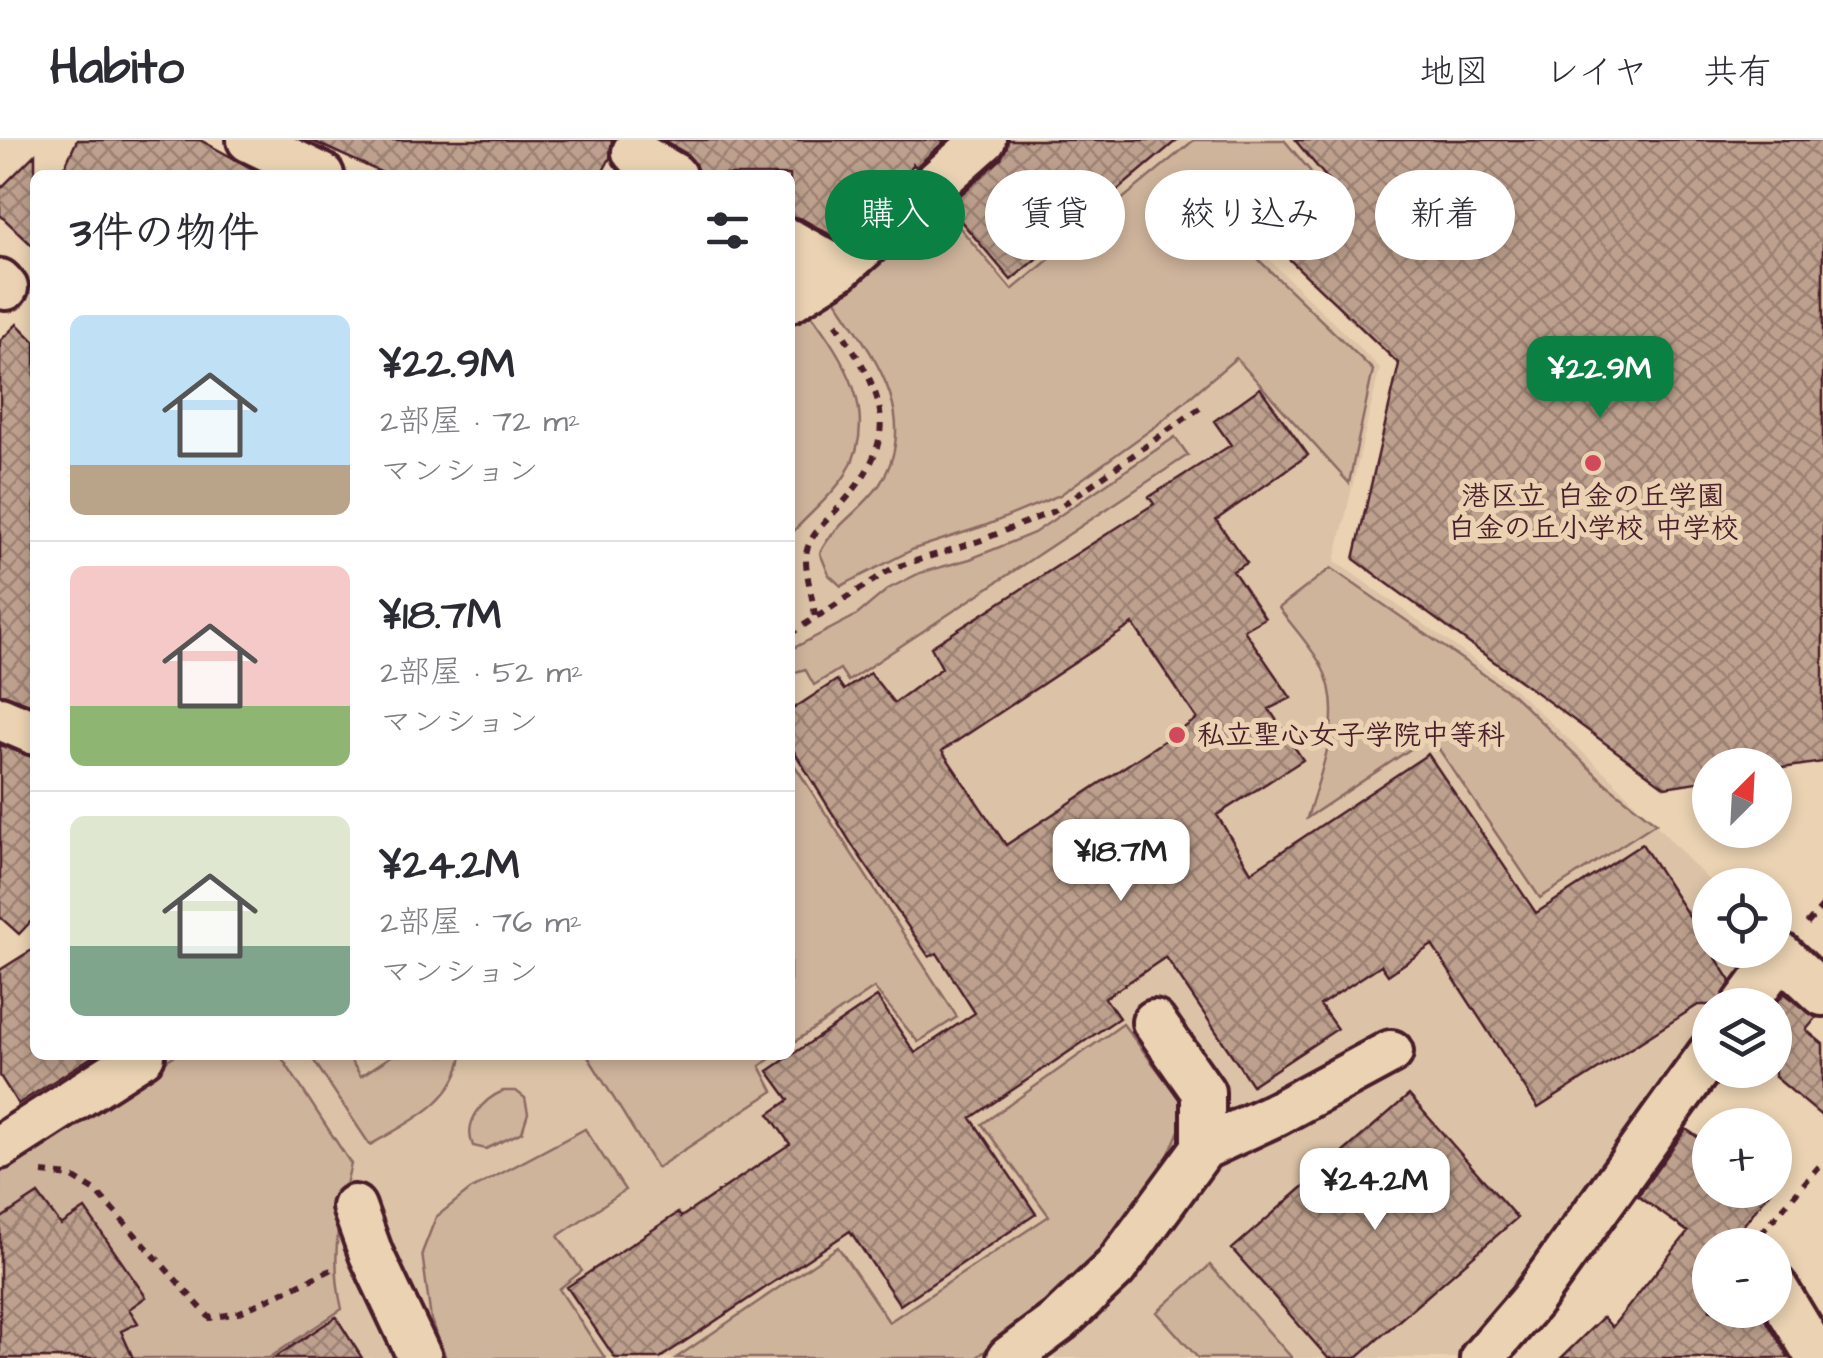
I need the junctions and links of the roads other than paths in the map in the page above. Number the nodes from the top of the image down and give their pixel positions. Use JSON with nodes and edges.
{"nodes":[{"id":1,"x":249,"y":140,"type":"edge"},
{"id":2,"x":984,"y":140,"type":"edge"},
{"id":3,"x":632,"y":156,"type":"edge"},
{"id":4,"x":312,"y":170,"type":"edge"},
{"id":5,"x":663,"y":170,"type":"edge"},
{"id":6,"x":795,"y":251,"type":"edge"},
{"id":7,"x":812,"y":286,"type":"edge"},
{"id":8,"x":0,"y":718,"type":"edge"},
{"id":9,"x":30,"y":732,"type":"edge"},
{"id":10,"x":1756,"y":988,"type":"edge"},
{"id":11,"x":1823,"y":994,"type":"edge"},
{"id":12,"x":1154,"y":1022,"type":"dead end"},
{"id":13,"x":1391,"y":1052,"type":"dead end"},
{"id":14,"x":133,"y":1060,"type":"edge"},
{"id":15,"x":1692,"y":1077,"type":"edge"},
{"id":16,"x":4,"y":1136,"type":"edge"},
{"id":17,"x":1203,"y":1148,"type":"junction"},
{"id":18,"x":354,"y":1207,"type":"dead end"},
{"id":19,"x":1792,"y":1314,"type":"edge"},
{"id":20,"x":420,"y":1358,"type":"edge"},
{"id":21,"x":1009,"y":1358,"type":"edge"},
{"id":22,"x":1482,"y":1358,"type":"edge"},
{"id":23,"x":1818,"y":1358,"type":"edge"}],
"edges":[{"from":1,"to":4,"type":"street"},
{"from":2,"to":7,"type":"street"},
{"from":3,"to":5,"type":"street"},
{"from":6,"to":7,"type":"street"},
{"from":8,"to":9,"type":"street"},
{"from":10,"to":11,"type":"street"},
{"from":12,"to":17,"type":"street"},
{"from":13,"to":17,"type":"street"},
{"from":14,"to":16,"type":"street"},
{"from":15,"to":22,"type":"street"},
{"from":17,"to":21,"type":"street"},
{"from":18,"to":20,"type":"street"},
{"from":19,"to":23,"type":"street"}]}
